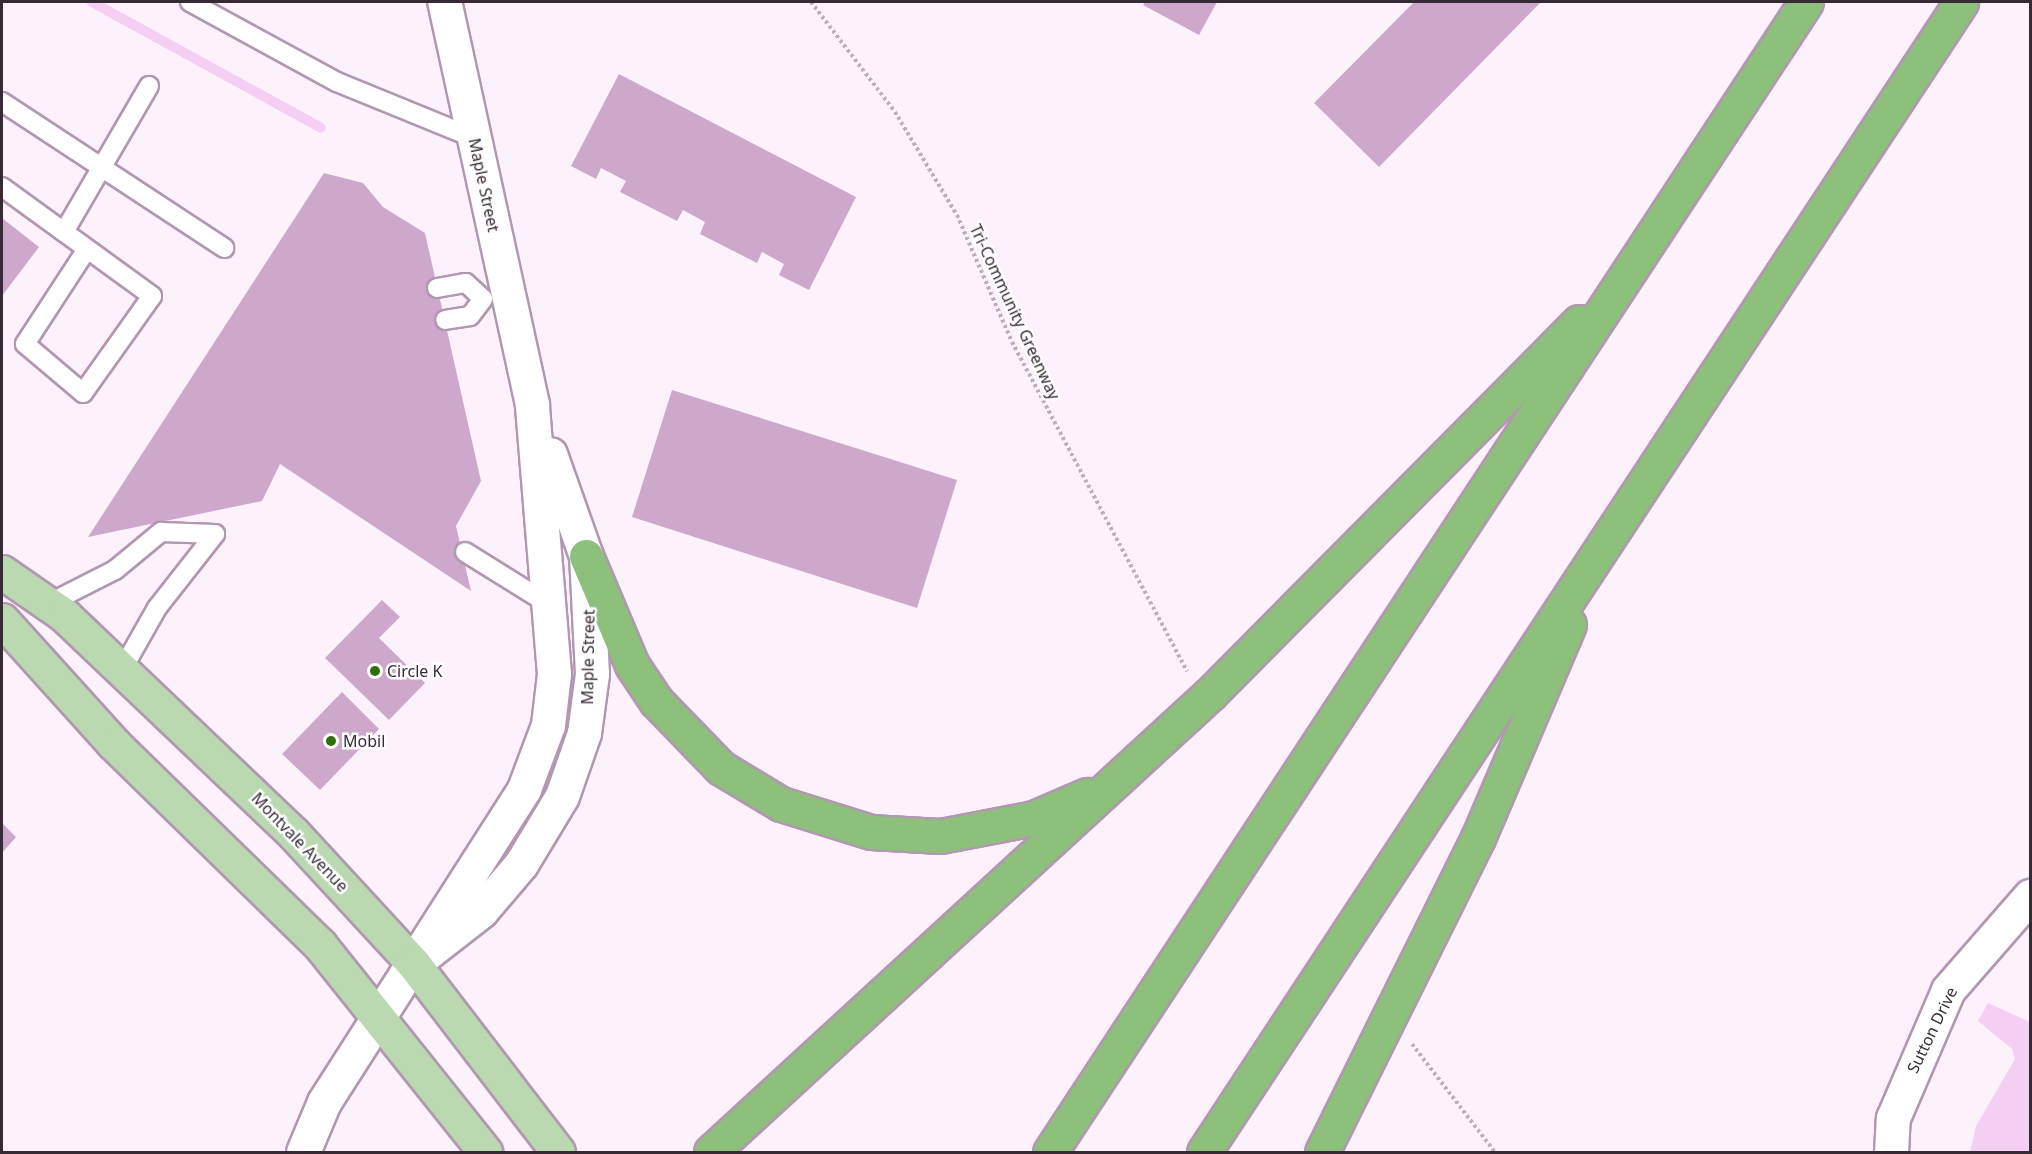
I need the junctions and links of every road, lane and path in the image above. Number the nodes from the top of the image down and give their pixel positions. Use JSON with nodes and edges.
{"nodes":[{"id":1,"x":194,"y":2,"type":"edge"},
{"id":2,"x":444,"y":2,"type":"edge"},
{"id":3,"x":811,"y":2,"type":"edge"},
{"id":4,"x":1806,"y":2,"type":"edge"},
{"id":5,"x":1961,"y":2,"type":"edge"},
{"id":6,"x":149,"y":86,"type":"dead end"},
{"id":7,"x":2,"y":102,"type":"edge"},
{"id":8,"x":474,"y":138,"type":"junction"},
{"id":9,"x":104,"y":165,"type":"junction"},
{"id":10,"x":2,"y":187,"type":"edge"},
{"id":11,"x":64,"y":232,"type":"junction"},
{"id":12,"x":224,"y":248,"type":"dead end"},
{"id":13,"x":87,"y":249,"type":"junction"},
{"id":14,"x":1632,"y":267,"type":"junction"},
{"id":15,"x":437,"y":288,"type":"dead end"},
{"id":16,"x":495,"y":296,"type":"junction"},
{"id":17,"x":445,"y":320,"type":"dead end"},
{"id":18,"x":532,"y":404,"type":"junction"},
{"id":19,"x":1603,"y":546,"type":"junction"},
{"id":20,"x":465,"y":552,"type":"dead end"},
{"id":21,"x":585,"y":556,"type":"junction"},
{"id":22,"x":2,"y":572,"type":"edge"},
{"id":23,"x":48,"y":603,"type":"junction"},
{"id":24,"x":552,"y":606,"type":"junction"},
{"id":25,"x":2,"y":620,"type":"edge"},
{"id":26,"x":123,"y":668,"type":"junction"},
{"id":27,"x":1192,"y":679,"type":"dead end"},
{"id":28,"x":1153,"y":746,"type":"junction"},
{"id":29,"x":2031,"y":896,"type":"edge"},
{"id":30,"x":413,"y":963,"type":"junction"},
{"id":31,"x":379,"y":1016,"type":"junction"},
{"id":32,"x":1404,"y":1034,"type":"dead end"},
{"id":33,"x":303,"y":1152,"type":"edge"},
{"id":34,"x":485,"y":1152,"type":"edge"},
{"id":35,"x":558,"y":1152,"type":"edge"},
{"id":36,"x":711,"y":1152,"type":"edge"},
{"id":37,"x":1050,"y":1152,"type":"edge"},
{"id":38,"x":1204,"y":1152,"type":"edge"},
{"id":39,"x":1322,"y":1152,"type":"edge"},
{"id":40,"x":1495,"y":1152,"type":"edge"},
{"id":41,"x":1891,"y":1152,"type":"edge"}],
"edges":[{"from":1,"to":8,"type":"lane"},
{"from":2,"to":8,"type":"street","name":"Maple Street"},
{"from":3,"to":27,"type":"path","name":"Tri-Community Greenway"},
{"from":4,"to":14,"type":"highway"},
{"from":5,"to":19,"type":"highway"},
{"from":6,"to":9,"type":"lane"},
{"from":7,"to":9,"type":"lane"},
{"from":8,"to":16,"type":"street","name":"Maple Street"},
{"from":9,"to":11,"type":"lane"},
{"from":9,"to":12,"type":"lane"},
{"from":10,"to":11,"type":"lane"},
{"from":11,"to":13,"type":"lane"},
{"from":13,"to":13,"type":"lane"},
{"from":14,"to":28,"type":"highway"},
{"from":14,"to":37,"type":"highway"},
{"from":15,"to":16,"type":"lane"},
{"from":16,"to":17,"type":"lane"},
{"from":16,"to":18,"type":"street","name":"Maple Street"},
{"from":18,"to":21,"type":"street","name":"Maple Street"},
{"from":18,"to":24,"type":"street","name":"Maple Street"},
{"from":19,"to":38,"type":"highway"},
{"from":19,"to":39,"type":"highway"},
{"from":20,"to":24,"type":"lane"},
{"from":21,"to":28,"type":"highway"},
{"from":21,"to":30,"type":"street","name":"Maple Street"},
{"from":22,"to":23,"type":"main road","name":"Montvale Avenue"},
{"from":23,"to":26,"type":"main road","name":"Montvale Avenue"},
{"from":23,"to":26,"type":"lane"},
{"from":24,"to":30,"type":"street","name":"Maple Street"},
{"from":25,"to":31,"type":"main road"},
{"from":26,"to":30,"type":"main road","name":"Montvale Avenue"},
{"from":28,"to":36,"type":"highway"},
{"from":29,"to":41,"type":"street","name":"Sutton Drive"},
{"from":30,"to":31,"type":"street","name":"Maple Street"},
{"from":30,"to":35,"type":"main road","name":"Montvale Avenue"},
{"from":31,"to":33,"type":"street","name":"Maple Street"},
{"from":31,"to":34,"type":"main road"},
{"from":32,"to":40,"type":"path"}]}
